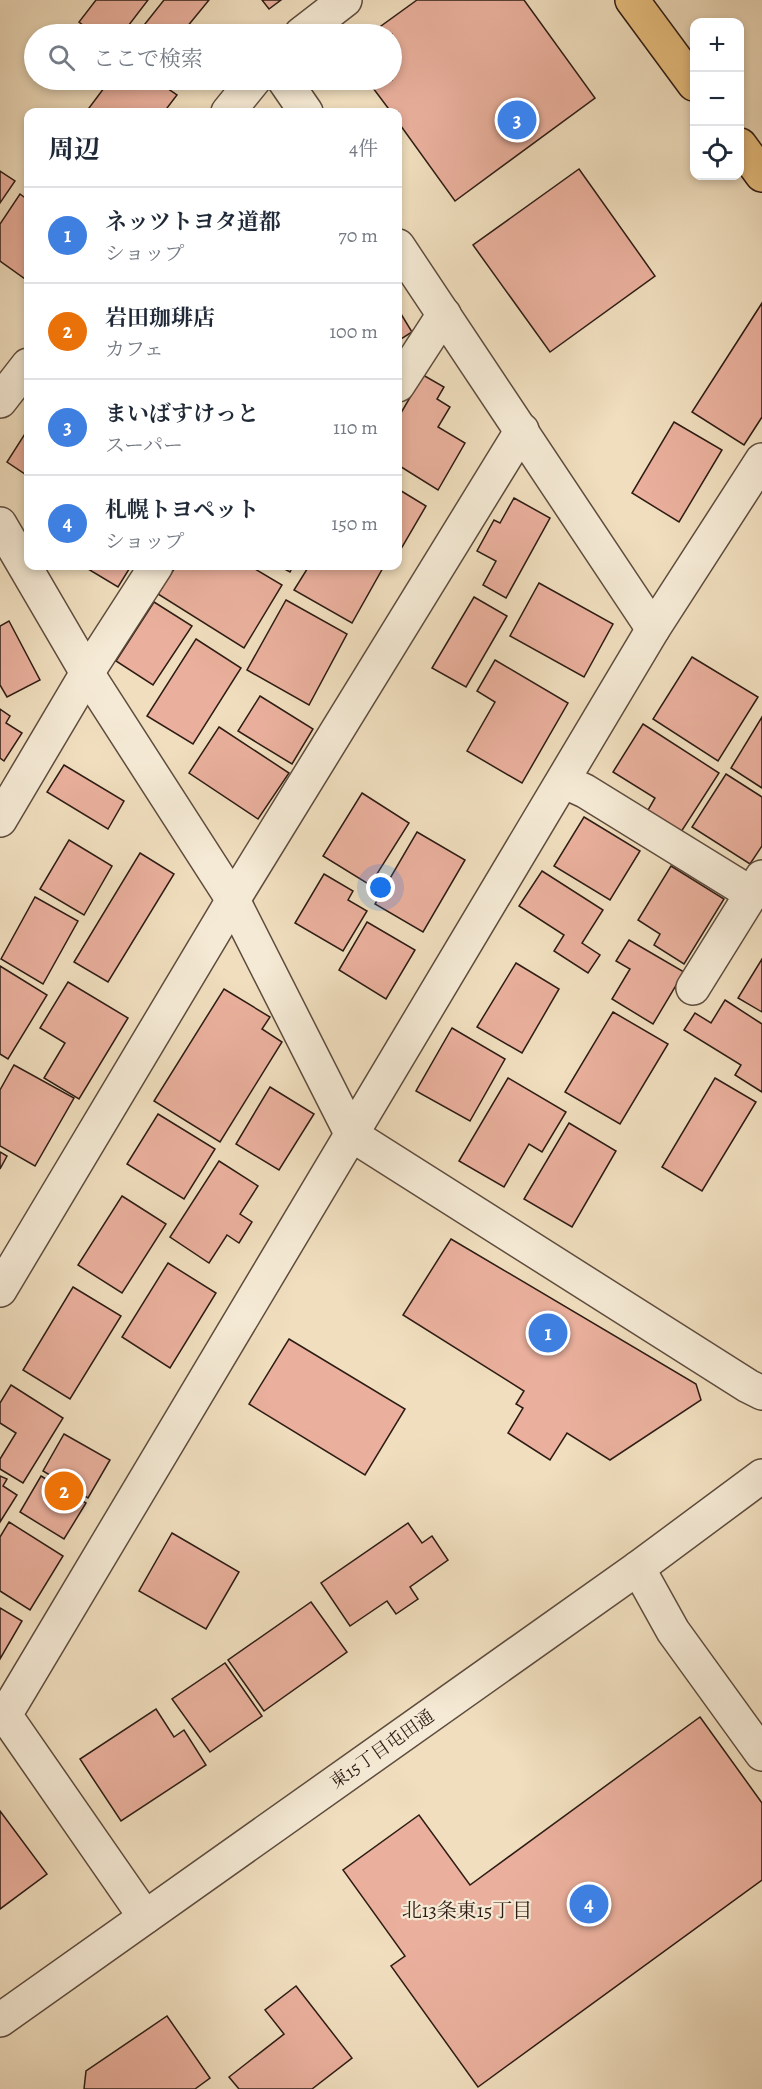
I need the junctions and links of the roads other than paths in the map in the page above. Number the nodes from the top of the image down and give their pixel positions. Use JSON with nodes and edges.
{"nodes":[{"id":1,"x":345,"y":0,"type":"edge"},
{"id":2,"x":632,"y":0,"type":"edge"},
{"id":3,"x":314,"y":24,"type":"edge"},
{"id":4,"x":690,"y":79,"type":"edge"},
{"id":5,"x":246,"y":90,"type":"edge"},
{"id":6,"x":291,"y":90,"type":"edge"},
{"id":7,"x":231,"y":108,"type":"edge"},
{"id":8,"x":303,"y":108,"type":"edge"},
{"id":9,"x":744,"y":150,"type":"edge"},
{"id":10,"x":762,"y":175,"type":"edge"},
{"id":11,"x":402,"y":252,"type":"edge"},
{"id":12,"x":444,"y":314,"type":"junction"},
{"id":13,"x":24,"y":370,"type":"edge"},
{"id":14,"x":402,"y":379,"type":"edge"},
{"id":15,"x":0,"y":401,"type":"edge"},
{"id":16,"x":522,"y":430,"type":"junction"},
{"id":17,"x":762,"y":460,"type":"edge"},
{"id":18,"x":0,"y":524,"type":"edge"},
{"id":19,"x":24,"y":565,"type":"edge"},
{"id":20,"x":27,"y":570,"type":"edge"},
{"id":21,"x":153,"y":570,"type":"edge"},
{"id":22,"x":653,"y":629,"type":"junction"},
{"id":23,"x":87,"y":673,"type":"junction"},
{"id":24,"x":563,"y":781,"type":"junction"},
{"id":25,"x":0,"y":820,"type":"edge"},
{"id":26,"x":757,"y":885,"type":"edge"},
{"id":27,"x":232,"y":900,"type":"junction"},
{"id":28,"x":693,"y":988,"type":"dead end"},
{"id":29,"x":352,"y":1135,"type":"junction"},
{"id":30,"x":0,"y":1290,"type":"edge"},
{"id":31,"x":762,"y":1393,"type":"edge"},
{"id":32,"x":762,"y":1476,"type":"edge"},
{"id":33,"x":638,"y":1568,"type":"junction"},
{"id":34,"x":762,"y":1754,"type":"edge"},
{"id":35,"x":145,"y":1917,"type":"junction"},
{"id":36,"x":0,"y":2020,"type":"edge"}],
"edges":[{"from":1,"to":3,"type":"street"},
{"from":2,"to":4,"type":"main road"},
{"from":5,"to":7,"type":"street"},
{"from":6,"to":8,"type":"street"},
{"from":9,"to":10,"type":"main road"},
{"from":11,"to":12,"type":"street"},
{"from":12,"to":14,"type":"street"},
{"from":12,"to":16,"type":"street"},
{"from":13,"to":15,"type":"street"},
{"from":16,"to":22,"type":"street"},
{"from":16,"to":27,"type":"street"},
{"from":17,"to":22,"type":"street"},
{"from":18,"to":19,"type":"street"},
{"from":20,"to":23,"type":"street"},
{"from":21,"to":23,"type":"street"},
{"from":22,"to":24,"type":"street"},
{"from":23,"to":25,"type":"street"},
{"from":23,"to":27,"type":"street"},
{"from":24,"to":26,"type":"street"},
{"from":24,"to":29,"type":"street"},
{"from":26,"to":28,"type":"street"},
{"from":27,"to":29,"type":"street"},
{"from":27,"to":30,"type":"street"},
{"from":29,"to":31,"type":"street"},
{"from":29,"to":35,"type":"street"},
{"from":32,"to":33,"type":"street","name":"東15丁目屯田通"},
{"from":33,"to":34,"type":"street"},
{"from":33,"to":35,"type":"street","name":"東15丁目屯田通"},
{"from":35,"to":36,"type":"street","name":"東15丁目屯田通"}]}
